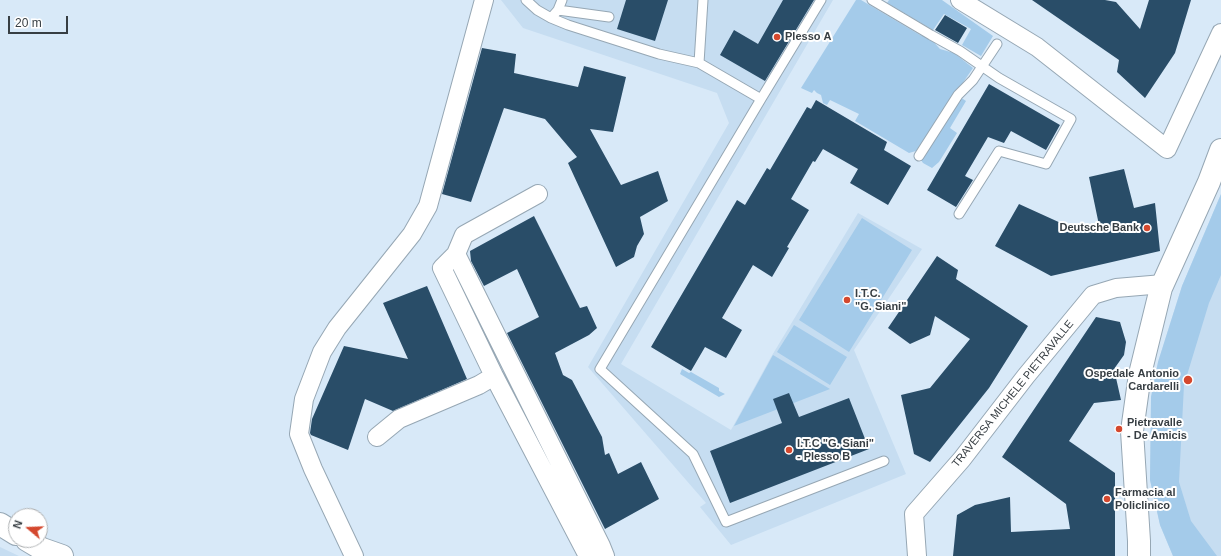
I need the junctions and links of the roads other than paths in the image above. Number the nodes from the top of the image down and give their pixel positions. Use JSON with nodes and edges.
{"nodes":[{"id":1,"x":484,"y":0,"type":"edge"},
{"id":2,"x":526,"y":0,"type":"edge"},
{"id":3,"x":562,"y":0,"type":"edge"},
{"id":4,"x":703,"y":0,"type":"edge"},
{"id":5,"x":821,"y":0,"type":"edge"},
{"id":6,"x":872,"y":0,"type":"edge"},
{"id":7,"x":960,"y":0,"type":"edge"},
{"id":8,"x":558,"y":10,"type":"junction"},
{"id":9,"x":609,"y":17,"type":"dead end"},
{"id":10,"x":551,"y":18,"type":"junction"},
{"id":11,"x":1221,"y":34,"type":"edge"},
{"id":12,"x":997,"y":44,"type":"dead end"},
{"id":13,"x":699,"y":63,"type":"junction"},
{"id":14,"x":983,"y":67,"type":"junction"},
{"id":15,"x":760,"y":99,"type":"junction"},
{"id":16,"x":1221,"y":150,"type":"edge"},
{"id":17,"x":919,"y":156,"type":"dead end"},
{"id":18,"x":538,"y":194,"type":"dead end"},
{"id":19,"x":959,"y":214,"type":"dead end"},
{"id":20,"x":456,"y":254,"type":"junction"},
{"id":21,"x":1162,"y":286,"type":"junction"},
{"id":22,"x":494,"y":376,"type":"junction"},
{"id":23,"x":377,"y":437,"type":"dead end"},
{"id":24,"x":884,"y":461,"type":"dead end"},
{"id":25,"x":40,"y":548,"type":"edge"},
{"id":26,"x":62,"y":556,"type":"edge"},
{"id":27,"x":354,"y":556,"type":"edge"},
{"id":28,"x":588,"y":556,"type":"edge"},
{"id":29,"x":605,"y":556,"type":"edge"},
{"id":30,"x":917,"y":556,"type":"edge"},
{"id":31,"x":923,"y":556,"type":"edge"},
{"id":32,"x":1138,"y":556,"type":"edge"}],
"edges":[{"from":1,"to":27,"type":"street"},
{"from":2,"to":10,"type":"lane"},
{"from":3,"to":8,"type":"lane"},
{"from":4,"to":13,"type":"lane"},
{"from":5,"to":15,"type":"lane"},
{"from":6,"to":14,"type":"lane"},
{"from":7,"to":11,"type":"street"},
{"from":8,"to":9,"type":"lane"},
{"from":8,"to":10,"type":"lane"},
{"from":10,"to":13,"type":"lane"},
{"from":12,"to":14,"type":"lane"},
{"from":13,"to":15,"type":"lane"},
{"from":14,"to":17,"type":"lane"},
{"from":14,"to":19,"type":"lane"},
{"from":15,"to":24,"type":"lane"},
{"from":16,"to":21,"type":"main road"},
{"from":18,"to":20,"type":"street"},
{"from":20,"to":22,"type":"street"},
{"from":20,"to":29,"type":"street"},
{"from":21,"to":30,"type":"street","name":"TRAVERSA MICHELE PIETRAVALLE"},
{"from":21,"to":31,"type":"street","name":"TRAVERSA MICHELE PIETRAVALLE"},
{"from":21,"to":32,"type":"main road"},
{"from":22,"to":23,"type":"street"},
{"from":22,"to":28,"type":"street"},
{"from":25,"to":26,"type":"main road"}]}
